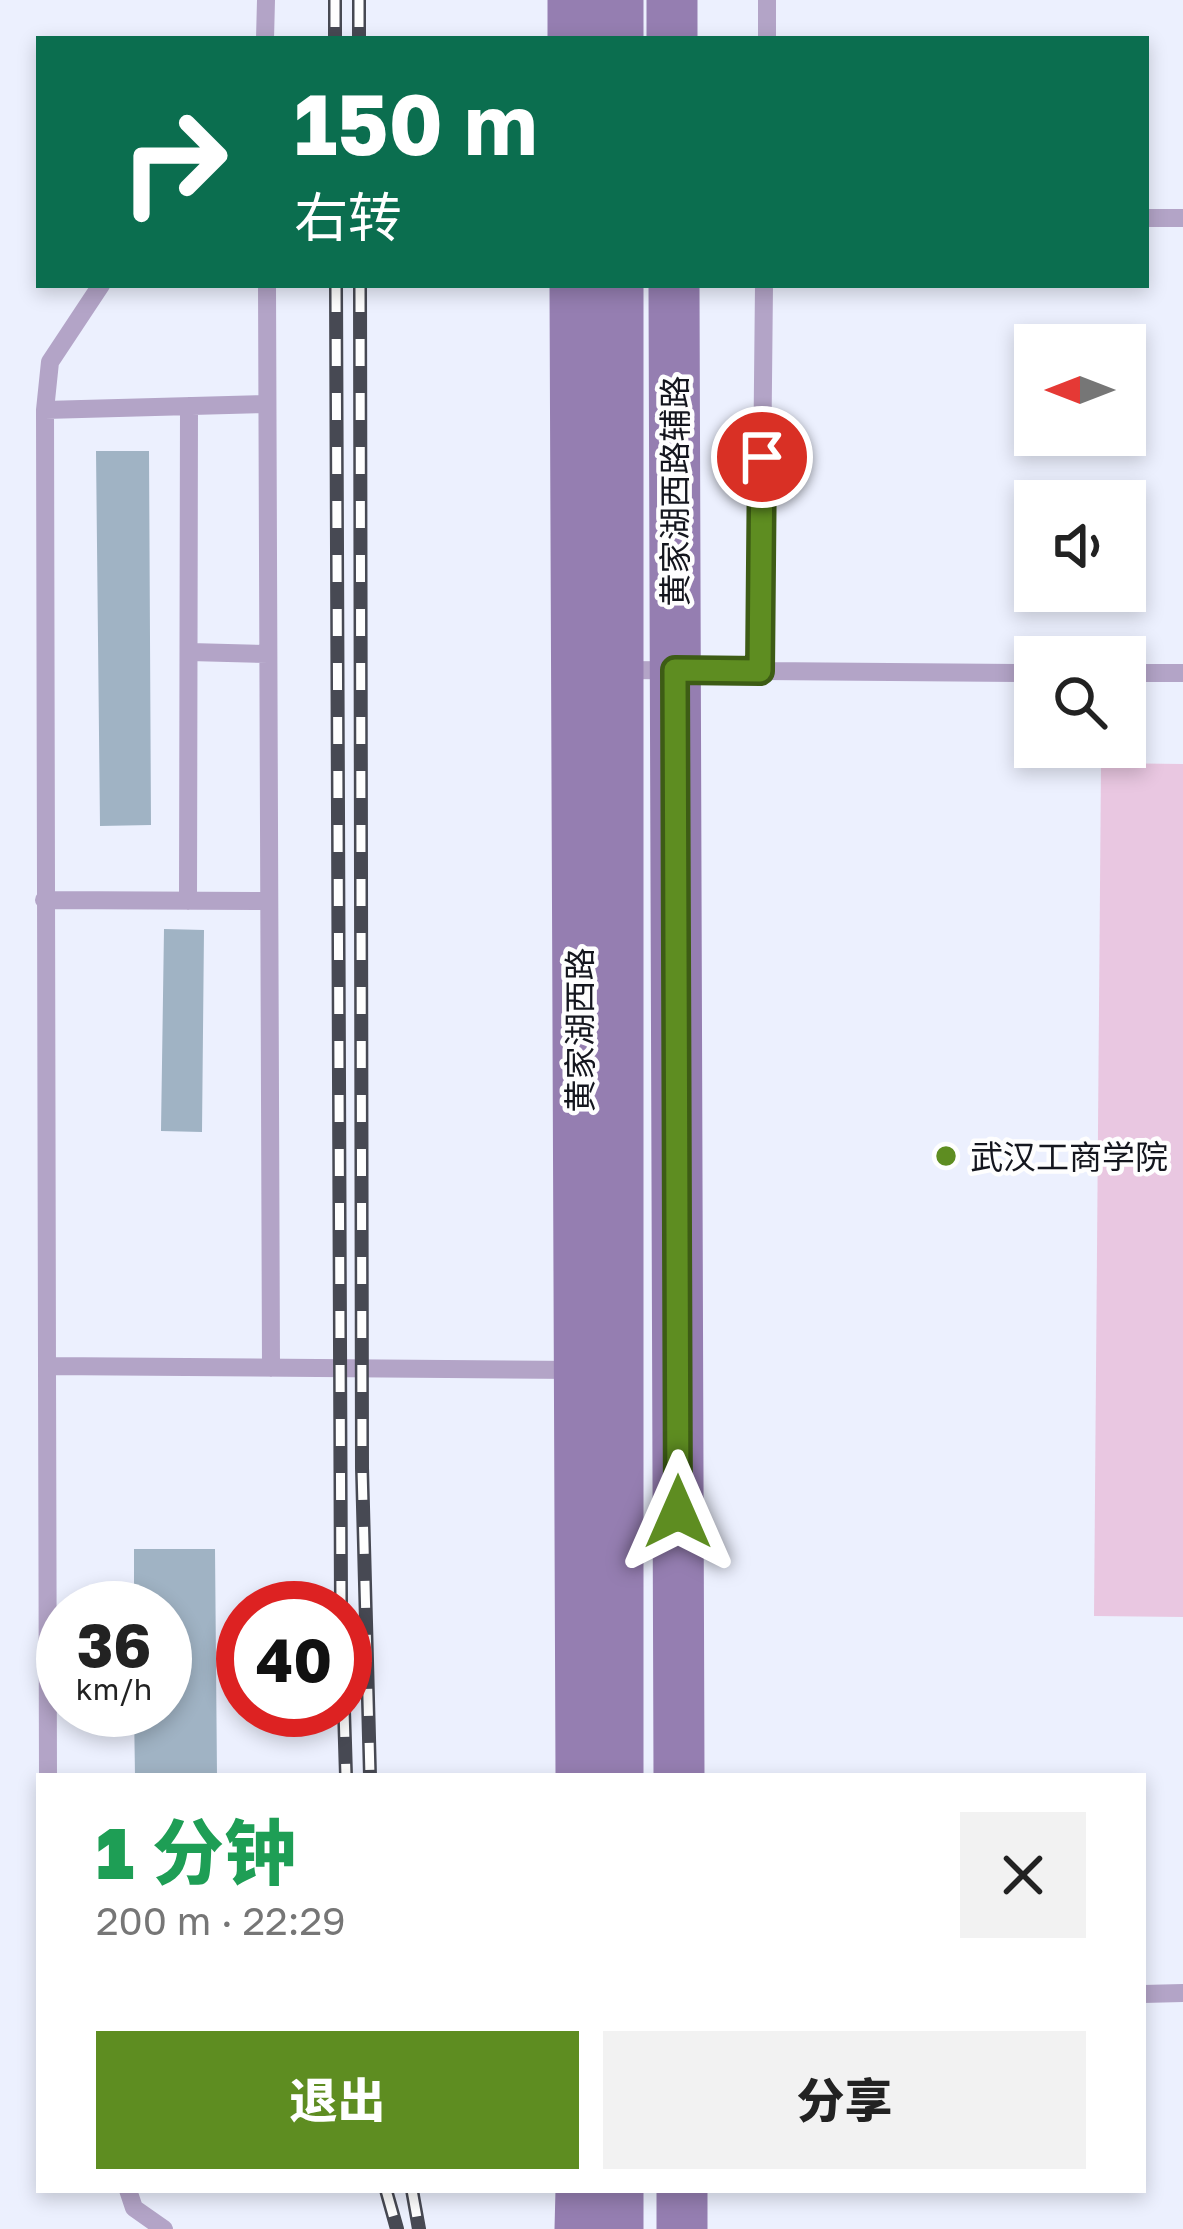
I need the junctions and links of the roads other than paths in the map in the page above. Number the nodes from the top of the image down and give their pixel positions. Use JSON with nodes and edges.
{"nodes":[{"id":1,"x":266,"y":0,"type":"edge"},
{"id":2,"x":573,"y":0,"type":"edge"},
{"id":3,"x":617,"y":0,"type":"edge"},
{"id":4,"x":672,"y":0,"type":"edge"},
{"id":5,"x":767,"y":0,"type":"edge"},
{"id":6,"x":266,"y":36,"type":"edge"},
{"id":7,"x":573,"y":36,"type":"edge"},
{"id":8,"x":617,"y":36,"type":"edge"},
{"id":9,"x":673,"y":36,"type":"edge"},
{"id":10,"x":767,"y":36,"type":"edge"},
{"id":11,"x":1149,"y":218,"type":"edge"},
{"id":12,"x":1183,"y":218,"type":"edge"},
{"id":13,"x":99,"y":288,"type":"edge"},
{"id":14,"x":267,"y":288,"type":"edge"},
{"id":15,"x":575,"y":288,"type":"edge"},
{"id":16,"x":617,"y":288,"type":"edge"},
{"id":17,"x":674,"y":288,"type":"edge"},
{"id":18,"x":764,"y":288,"type":"edge"},
{"id":19,"x":267,"y":404,"type":"junction"},
{"id":20,"x":189,"y":406,"type":"junction"},
{"id":21,"x":45,"y":410,"type":"junction"},
{"id":22,"x":190,"y":652,"type":"junction"},
{"id":23,"x":268,"y":654,"type":"junction"},
{"id":24,"x":597,"y":670,"type":"junction"},
{"id":25,"x":675,"y":670,"type":"junction"},
{"id":26,"x":760,"y":671,"type":"junction"},
{"id":27,"x":1014,"y":673,"type":"edge"},
{"id":28,"x":1146,"y":673,"type":"edge"},
{"id":29,"x":1183,"y":674,"type":"edge"},
{"id":30,"x":44,"y":900,"type":"junction"},
{"id":31,"x":188,"y":901,"type":"junction"},
{"id":32,"x":269,"y":901,"type":"junction"},
{"id":33,"x":46,"y":1366,"type":"junction"},
{"id":34,"x":271,"y":1368,"type":"junction"},
{"id":35,"x":581,"y":1370,"type":"junction"},
{"id":36,"x":48,"y":1773,"type":"edge"},
{"id":37,"x":581,"y":1773,"type":"edge"},
{"id":38,"x":617,"y":1773,"type":"edge"},
{"id":39,"x":679,"y":1773,"type":"edge"},
{"id":40,"x":1183,"y":1993,"type":"edge"},
{"id":41,"x":1146,"y":1994,"type":"edge"},
{"id":42,"x":129,"y":2193,"type":"edge"},
{"id":43,"x":580,"y":2193,"type":"edge"},
{"id":44,"x":617,"y":2193,"type":"edge"},
{"id":45,"x":682,"y":2193,"type":"edge"},
{"id":46,"x":164,"y":2229,"type":"edge"},
{"id":47,"x":580,"y":2229,"type":"edge"},
{"id":48,"x":618,"y":2229,"type":"edge"},
{"id":49,"x":682,"y":2229,"type":"edge"}],
"edges":[{"from":1,"to":6,"type":"lane"},
{"from":2,"to":7,"type":"main road"},
{"from":3,"to":8,"type":"main road"},
{"from":4,"to":9,"type":"main road"},
{"from":5,"to":10,"type":"lane"},
{"from":11,"to":12,"type":"lane"},
{"from":13,"to":21,"type":"lane"},
{"from":14,"to":19,"type":"lane"},
{"from":15,"to":24,"type":"main road","name":"黄家湖西路"},
{"from":16,"to":24,"type":"main road","name":"黄家湖西路"},
{"from":17,"to":25,"type":"main road","name":"黄家湖西路辅路"},
{"from":18,"to":26,"type":"lane"},
{"from":19,"to":20,"type":"lane"},
{"from":19,"to":23,"type":"lane"},
{"from":20,"to":21,"type":"lane"},
{"from":20,"to":22,"type":"lane"},
{"from":21,"to":30,"type":"lane"},
{"from":22,"to":23,"type":"lane"},
{"from":22,"to":31,"type":"lane"},
{"from":23,"to":32,"type":"lane"},
{"from":24,"to":25,"type":"lane"},
{"from":24,"to":35,"type":"main road","name":"黄家湖西路"},
{"from":24,"to":38,"type":"main road","name":"黄家湖西路"},
{"from":25,"to":26,"type":"lane"},
{"from":25,"to":39,"type":"main road","name":"黄家湖西路辅路"},
{"from":26,"to":27,"type":"lane"},
{"from":28,"to":29,"type":"lane"},
{"from":30,"to":31,"type":"lane"},
{"from":30,"to":33,"type":"lane"},
{"from":31,"to":32,"type":"lane"},
{"from":32,"to":34,"type":"lane"},
{"from":33,"to":34,"type":"lane"},
{"from":33,"to":36,"type":"lane"},
{"from":34,"to":35,"type":"lane"},
{"from":35,"to":37,"type":"main road","name":"黄家湖西路"},
{"from":40,"to":41,"type":"lane"},
{"from":42,"to":46,"type":"lane"},
{"from":43,"to":47,"type":"main road"},
{"from":44,"to":48,"type":"main road"},
{"from":45,"to":49,"type":"main road"}]}
